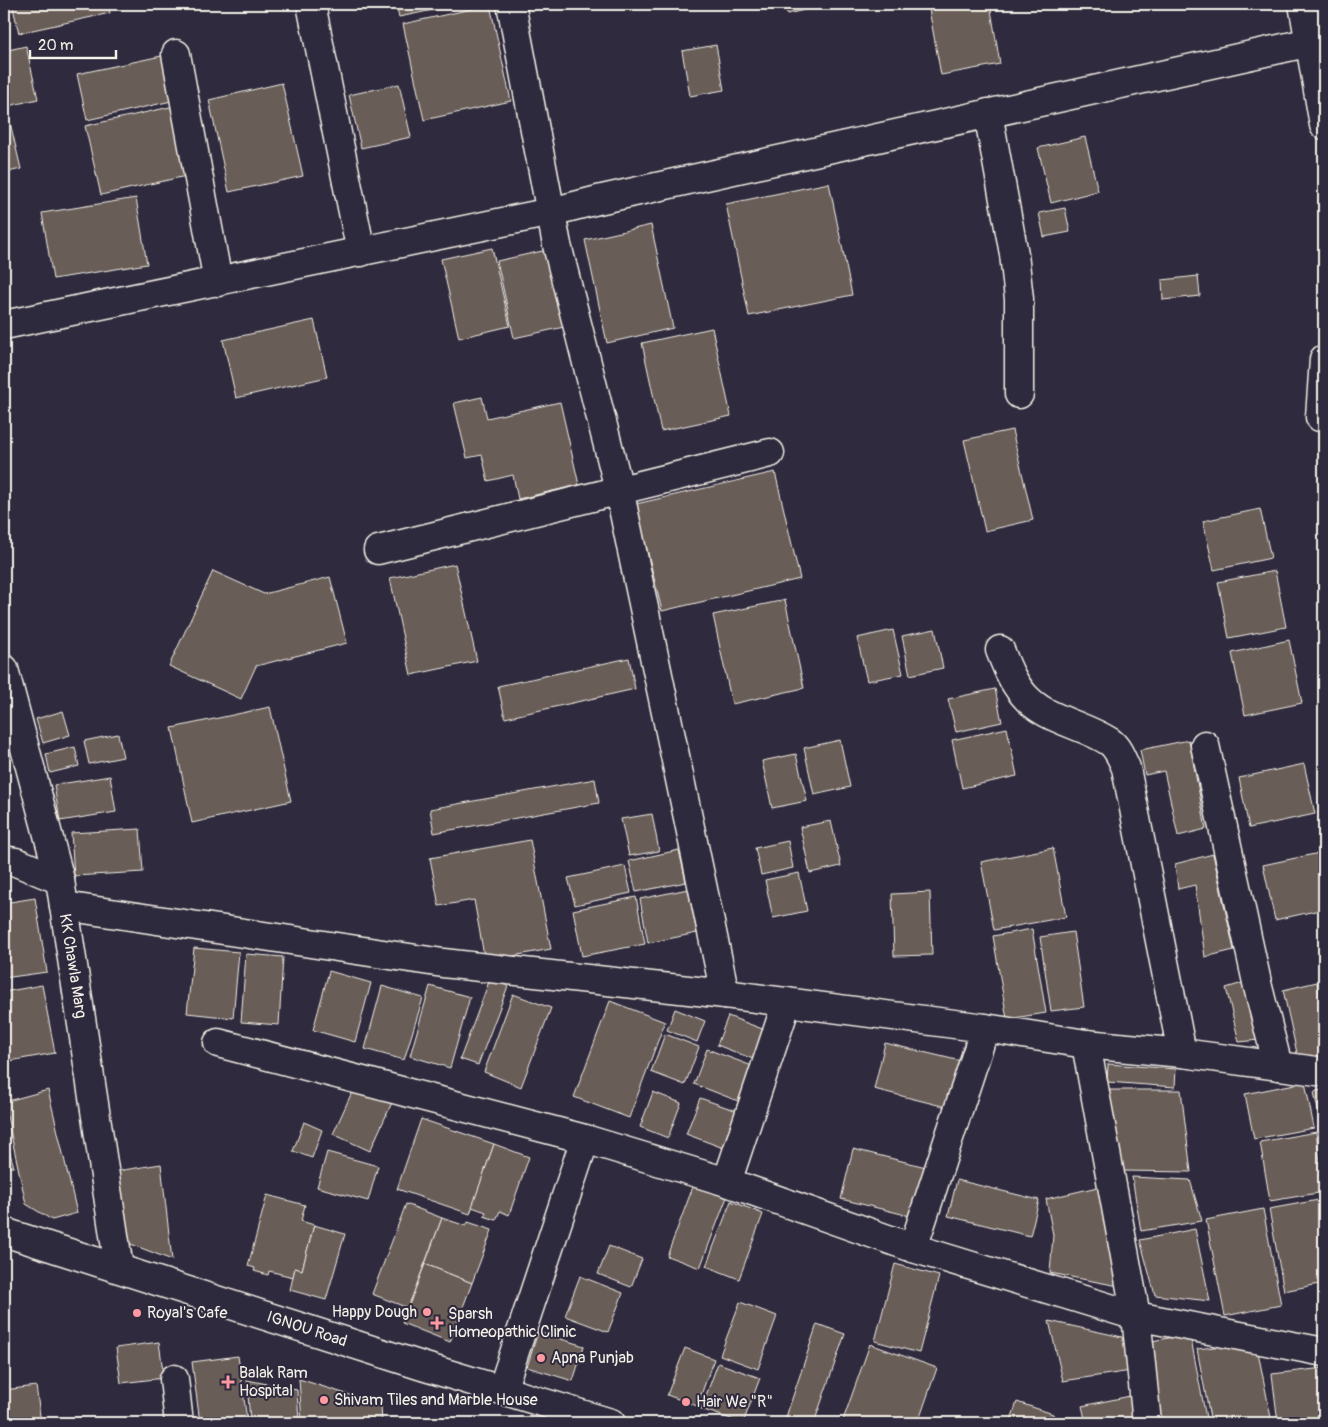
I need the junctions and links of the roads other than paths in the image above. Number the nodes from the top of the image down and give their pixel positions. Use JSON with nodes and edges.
{"nodes":[{"id":1,"x":310,"y":4,"type":"edge"},
{"id":2,"x":511,"y":4,"type":"edge"},
{"id":3,"x":1303,"y":4,"type":"edge"},
{"id":4,"x":1317,"y":41,"type":"edge"},
{"id":5,"x":176,"y":54,"type":"dead end"},
{"id":6,"x":988,"y":113,"type":"junction"},
{"id":7,"x":1324,"y":125,"type":"edge"},
{"id":8,"x":551,"y":212,"type":"junction"},
{"id":9,"x":361,"y":252,"type":"junction"},
{"id":10,"x":218,"y":282,"type":"junction"},
{"id":11,"x":4,"y":325,"type":"edge"},
{"id":12,"x":1324,"y":359,"type":"edge"},
{"id":13,"x":1019,"y":394,"type":"dead end"},
{"id":14,"x":1320,"y":417,"type":"dead end"},
{"id":15,"x":770,"y":453,"type":"dead end"},
{"id":16,"x":619,"y":490,"type":"junction"},
{"id":17,"x":378,"y":550,"type":"dead end"},
{"id":18,"x":1000,"y":650,"type":"dead end"},
{"id":19,"x":4,"y":669,"type":"edge"},
{"id":20,"x":1206,"y":745,"type":"dead end"},
{"id":21,"x":4,"y":860,"type":"edge"},
{"id":22,"x":60,"y":880,"type":"junction"},
{"id":23,"x":64,"y":906,"type":"junction"},
{"id":24,"x":725,"y":994,"type":"junction"},
{"id":25,"x":787,"y":1002,"type":"junction"},
{"id":26,"x":985,"y":1028,"type":"junction"},
{"id":27,"x":218,"y":1043,"type":"dead end"},
{"id":28,"x":1086,"y":1044,"type":"junction"},
{"id":29,"x":1182,"y":1053,"type":"junction"},
{"id":30,"x":1278,"y":1066,"type":"junction"},
{"id":31,"x":1324,"y":1072,"type":"edge"},
{"id":32,"x":585,"y":1140,"type":"junction"},
{"id":33,"x":727,"y":1182,"type":"junction"},
{"id":34,"x":4,"y":1232,"type":"edge"},
{"id":35,"x":913,"y":1248,"type":"junction"},
{"id":36,"x":120,"y":1268,"type":"junction"},
{"id":37,"x":1136,"y":1316,"type":"junction"},
{"id":38,"x":1324,"y":1352,"type":"edge"},
{"id":39,"x":174,"y":1379,"type":"dead end"},
{"id":40,"x":502,"y":1390,"type":"junction"},
{"id":41,"x":179,"y":1423,"type":"edge"},
{"id":42,"x":611,"y":1423,"type":"edge"},
{"id":43,"x":1147,"y":1423,"type":"edge"}],
"edges":[{"from":1,"to":9,"type":"street"},
{"from":2,"to":8,"type":"street"},
{"from":3,"to":4,"type":"street"},
{"from":4,"to":6,"type":"street"},
{"from":4,"to":7,"type":"street"},
{"from":5,"to":10,"type":"street"},
{"from":6,"to":8,"type":"street"},
{"from":6,"to":13,"type":"street"},
{"from":8,"to":9,"type":"street"},
{"from":8,"to":16,"type":"street"},
{"from":9,"to":10,"type":"street"},
{"from":10,"to":11,"type":"street"},
{"from":12,"to":14,"type":"street"},
{"from":15,"to":16,"type":"street"},
{"from":16,"to":17,"type":"street"},
{"from":16,"to":24,"type":"street"},
{"from":18,"to":29,"type":"street"},
{"from":19,"to":22,"type":"street","name":"KK Chawla Marg"},
{"from":20,"to":30,"type":"street"},
{"from":21,"to":22,"type":"street"},
{"from":22,"to":23,"type":"street","name":"KK Chawla Marg"},
{"from":23,"to":24,"type":"street"},
{"from":23,"to":36,"type":"street","name":"KK Chawla Marg"},
{"from":24,"to":25,"type":"street"},
{"from":25,"to":26,"type":"street"},
{"from":25,"to":33,"type":"street"},
{"from":26,"to":28,"type":"street"},
{"from":26,"to":35,"type":"street"},
{"from":27,"to":32,"type":"street"},
{"from":28,"to":29,"type":"street"},
{"from":28,"to":37,"type":"street"},
{"from":29,"to":30,"type":"street"},
{"from":30,"to":31,"type":"street"},
{"from":32,"to":33,"type":"street"},
{"from":32,"to":40,"type":"street"},
{"from":33,"to":35,"type":"street"},
{"from":34,"to":36,"type":"street","name":"IGNOU Road"},
{"from":35,"to":37,"type":"street"},
{"from":36,"to":40,"type":"street","name":"IGNOU Road"},
{"from":37,"to":38,"type":"street"},
{"from":37,"to":43,"type":"street"},
{"from":39,"to":41,"type":"street"},
{"from":40,"to":42,"type":"street","name":"IGNOU Road"}]}
